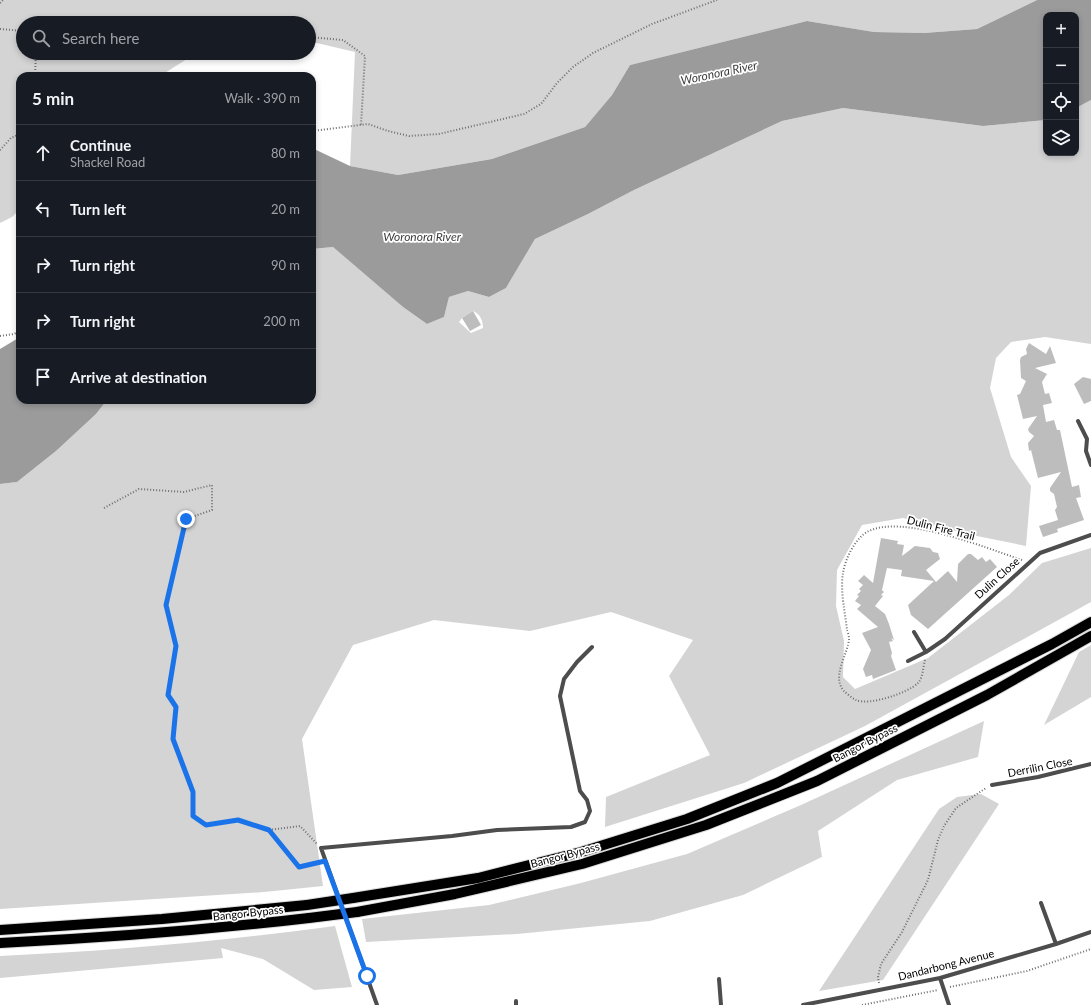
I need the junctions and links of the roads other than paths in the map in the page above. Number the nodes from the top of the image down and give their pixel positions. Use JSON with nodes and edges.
{"nodes":[{"id":1,"x":1078,"y":421,"type":"dead end"},
{"id":2,"x":1089,"y":438,"type":"edge"},
{"id":3,"x":1091,"y":465,"type":"edge"},
{"id":4,"x":1091,"y":535,"type":"edge"},
{"id":5,"x":1091,"y":622,"type":"edge"},
{"id":6,"x":914,"y":632,"type":"dead end"},
{"id":7,"x":1091,"y":636,"type":"edge"},
{"id":8,"x":592,"y":647,"type":"dead end"},
{"id":9,"x":926,"y":652,"type":"junction"},
{"id":10,"x":908,"y":661,"type":"dead end"},
{"id":11,"x":1091,"y":764,"type":"edge"},
{"id":12,"x":992,"y":785,"type":"road end"},
{"id":13,"x":1040,"y":903,"type":"dead end"},
{"id":14,"x":0,"y":930,"type":"edge"},
{"id":15,"x":1091,"y":932,"type":"edge"},
{"id":16,"x":0,"y":943,"type":"edge"},
{"id":17,"x":1056,"y":944,"type":"junction"},
{"id":18,"x":940,"y":978,"type":"junction"},
{"id":19,"x":719,"y":979,"type":"dead end"},
{"id":20,"x":377,"y":1005,"type":"edge"},
{"id":21,"x":721,"y":1005,"type":"edge"},
{"id":22,"x":802,"y":1005,"type":"edge"},
{"id":23,"x":949,"y":1005,"type":"edge"}],
"edges":[{"from":1,"to":2,"type":"street"},
{"from":2,"to":3,"type":"street"},
{"from":4,"to":9,"type":"street","name":"Dulin Close"},
{"from":5,"to":14,"type":"main road","name":"Bangor Bypass","bridge":true},
{"from":6,"to":9,"type":"street"},
{"from":7,"to":16,"type":"main road","name":"Bangor Bypass","bridge":true},
{"from":8,"to":20,"type":"street"},
{"from":9,"to":10,"type":"street","name":"Dulin Close"},
{"from":11,"to":12,"type":"street","name":"Derrilin Close"},
{"from":13,"to":17,"type":"street"},
{"from":15,"to":17,"type":"street","name":"Dandarbong Avenue"},
{"from":17,"to":18,"type":"street","name":"Dandarbong Avenue"},
{"from":18,"to":22,"type":"street","name":"Dandarbong Avenue"},
{"from":18,"to":23,"type":"street"},
{"from":19,"to":21,"type":"street"}]}
